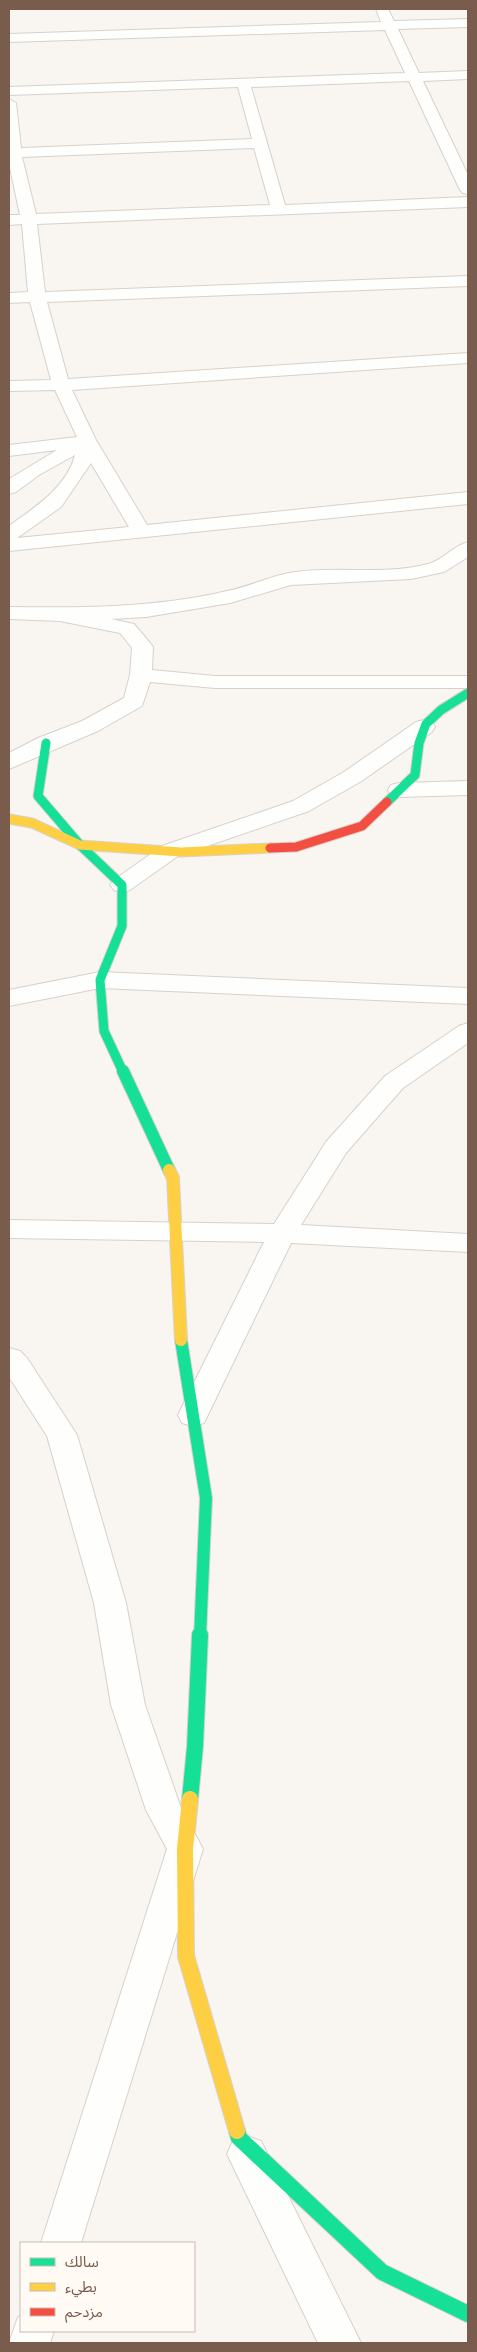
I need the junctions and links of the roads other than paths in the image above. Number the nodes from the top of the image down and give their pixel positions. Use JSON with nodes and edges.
{"nodes":[{"id":1,"x":381,"y":9,"type":"edge"},
{"id":2,"x":468,"y":23,"type":"edge"},
{"id":3,"x":390,"y":25,"type":"junction"},
{"id":4,"x":9,"y":38,"type":"edge"},
{"id":5,"x":468,"y":75,"type":"edge"},
{"id":6,"x":415,"y":77,"type":"junction"},
{"id":7,"x":243,"y":82,"type":"junction"},
{"id":8,"x":9,"y":91,"type":"edge"},
{"id":9,"x":9,"y":103,"type":"edge"},
{"id":10,"x":446,"y":140,"type":"junction"},
{"id":11,"x":461,"y":140,"type":"dead end"},
{"id":12,"x":261,"y":143,"type":"junction"},
{"id":13,"x":14,"y":153,"type":"junction"},
{"id":14,"x":468,"y":190,"type":"edge"},
{"id":15,"x":468,"y":202,"type":"edge"},
{"id":16,"x":279,"y":209,"type":"junction"},
{"id":17,"x":29,"y":219,"type":"junction"},
{"id":18,"x":9,"y":220,"type":"edge"},
{"id":19,"x":468,"y":281,"type":"edge"},
{"id":20,"x":37,"y":297,"type":"junction"},
{"id":21,"x":9,"y":298,"type":"edge"},
{"id":22,"x":468,"y":358,"type":"edge"},
{"id":23,"x":61,"y":385,"type":"junction"},
{"id":24,"x":9,"y":386,"type":"edge"},
{"id":25,"x":87,"y":440,"type":"junction"},
{"id":26,"x":9,"y":450,"type":"edge"},
{"id":27,"x":9,"y":488,"type":"edge"},
{"id":28,"x":468,"y":498,"type":"edge"},
{"id":29,"x":141,"y":531,"type":"junction"},
{"id":30,"x":9,"y":535,"type":"edge"},
{"id":31,"x":9,"y":545,"type":"edge"},
{"id":32,"x":468,"y":548,"type":"edge"},
{"id":33,"x":9,"y":614,"type":"edge"},
{"id":34,"x":60,"y":615,"type":"junction"},
{"id":35,"x":141,"y":675,"type":"junction"},
{"id":36,"x":468,"y":682,"type":"edge"},
{"id":37,"x":468,"y":693,"type":"edge"},
{"id":38,"x":424,"y":727,"type":"junction"},
{"id":39,"x":46,"y":743,"type":"junction"},
{"id":40,"x":9,"y":762,"type":"edge"},
{"id":41,"x":468,"y":788,"type":"edge"},
{"id":42,"x":399,"y":790,"type":"junction"},
{"id":43,"x":9,"y":819,"type":"edge"},
{"id":44,"x":80,"y":845,"type":"junction"},
{"id":45,"x":170,"y":851,"type":"junction"},
{"id":46,"x":122,"y":885,"type":"junction"},
{"id":47,"x":100,"y":980,"type":"junction"},
{"id":48,"x":468,"y":996,"type":"edge"},
{"id":49,"x":9,"y":998,"type":"edge"},
{"id":50,"x":468,"y":1031,"type":"edge"},
{"id":51,"x":9,"y":1229,"type":"edge"},
{"id":52,"x":178,"y":1230,"type":"junction"},
{"id":53,"x":282,"y":1232,"type":"junction"},
{"id":54,"x":468,"y":1243,"type":"edge"},
{"id":55,"x":9,"y":1358,"type":"edge"},
{"id":56,"x":193,"y":1415,"type":"junction"},
{"id":57,"x":185,"y":1848,"type":"junction"},
{"id":58,"x":239,"y":2138,"type":"junction"},
{"id":59,"x":61,"y":2242,"type":"edge"},
{"id":60,"x":468,"y":2314,"type":"edge"},
{"id":61,"x":340,"y":2343,"type":"edge"}],
"edges":[{"from":1,"to":3,"type":"street"},
{"from":2,"to":3,"type":"street"},
{"from":3,"to":4,"type":"street"},
{"from":3,"to":6,"type":"street"},
{"from":5,"to":6,"type":"street"},
{"from":6,"to":7,"type":"street"},
{"from":6,"to":10,"type":"street"},
{"from":7,"to":8,"type":"street"},
{"from":7,"to":12,"type":"street"},
{"from":9,"to":13,"type":"street"},
{"from":10,"to":11,"type":"street"},
{"from":10,"to":14,"type":"street"},
{"from":12,"to":13,"type":"street"},
{"from":12,"to":16,"type":"street"},
{"from":13,"to":17,"type":"street"},
{"from":15,"to":16,"type":"street"},
{"from":16,"to":17,"type":"street"},
{"from":17,"to":18,"type":"street"},
{"from":17,"to":20,"type":"street"},
{"from":19,"to":20,"type":"street"},
{"from":20,"to":21,"type":"street"},
{"from":20,"to":23,"type":"street"},
{"from":22,"to":23,"type":"street"},
{"from":23,"to":24,"type":"street"},
{"from":23,"to":25,"type":"street"},
{"from":25,"to":26,"type":"street"},
{"from":25,"to":27,"type":"street"},
{"from":25,"to":29,"type":"street"},
{"from":25,"to":30,"type":"street"},
{"from":28,"to":29,"type":"street"},
{"from":29,"to":31,"type":"street"},
{"from":32,"to":34,"type":"street"},
{"from":33,"to":34,"type":"street"},
{"from":34,"to":35,"type":"street"},
{"from":35,"to":36,"type":"street"},
{"from":35,"to":39,"type":"street"},
{"from":37,"to":38,"type":"street"},
{"from":38,"to":42,"type":"street"},
{"from":38,"to":45,"type":"street"},
{"from":39,"to":40,"type":"street"},
{"from":39,"to":44,"type":"street"},
{"from":41,"to":42,"type":"street"},
{"from":42,"to":45,"type":"street"},
{"from":43,"to":44,"type":"street"},
{"from":44,"to":45,"type":"street"},
{"from":44,"to":46,"type":"street"},
{"from":45,"to":46,"type":"street"},
{"from":46,"to":47,"type":"street"},
{"from":47,"to":48,"type":"street"},
{"from":47,"to":49,"type":"street"},
{"from":47,"to":52,"type":"street"},
{"from":50,"to":53,"type":"street"},
{"from":51,"to":52,"type":"street"},
{"from":52,"to":53,"type":"street"},
{"from":52,"to":56,"type":"street"},
{"from":53,"to":54,"type":"street"},
{"from":53,"to":56,"type":"street"},
{"from":55,"to":57,"type":"street"},
{"from":56,"to":57,"type":"street"},
{"from":57,"to":58,"type":"street"},
{"from":57,"to":59,"type":"street"},
{"from":58,"to":60,"type":"street"},
{"from":58,"to":61,"type":"street"}]}
